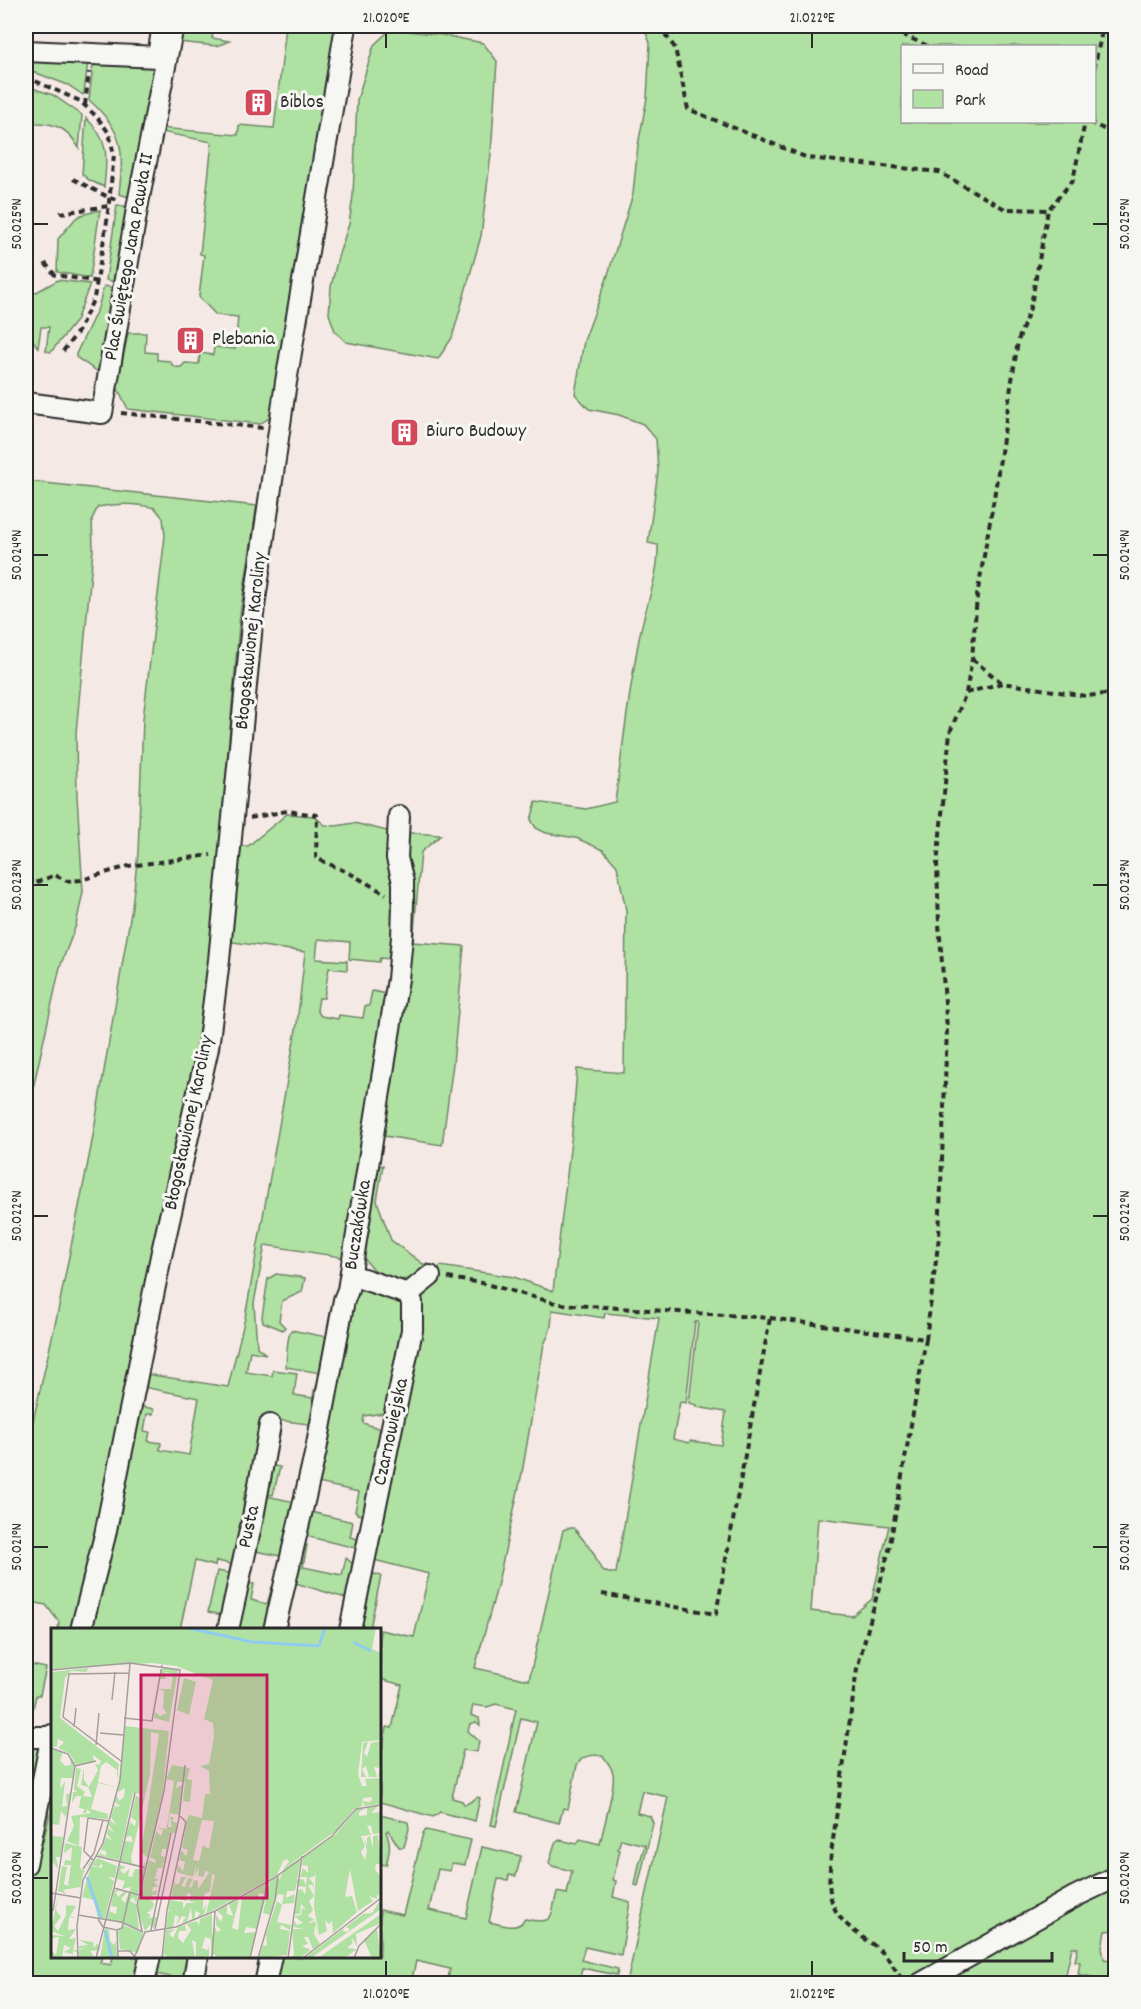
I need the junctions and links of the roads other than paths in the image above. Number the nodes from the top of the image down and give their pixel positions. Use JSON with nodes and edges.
{"nodes":[{"id":1,"x":163,"y":26,"type":"edge"},
{"id":2,"x":173,"y":26,"type":"edge"},
{"id":3,"x":346,"y":26,"type":"edge"},
{"id":4,"x":26,"y":51,"type":"edge"},
{"id":5,"x":26,"y":403,"type":"edge"},
{"id":6,"x":399,"y":816,"type":"dead end"},
{"id":7,"x":351,"y":1275,"type":"junction"},
{"id":8,"x":430,"y":1276,"type":"road end"},
{"id":9,"x":408,"y":1294,"type":"junction"},
{"id":10,"x":270,"y":1425,"type":"dead end"},
{"id":11,"x":81,"y":1628,"type":"edge"},
{"id":12,"x":228,"y":1628,"type":"edge"},
{"id":13,"x":274,"y":1628,"type":"edge"},
{"id":14,"x":350,"y":1628,"type":"edge"},
{"id":15,"x":51,"y":1736,"type":"edge"},
{"id":16,"x":26,"y":1737,"type":"edge"},
{"id":17,"x":51,"y":1741,"type":"edge"},
{"id":18,"x":26,"y":1864,"type":"edge"},
{"id":19,"x":1116,"y":1876,"type":"edge"},
{"id":20,"x":150,"y":1958,"type":"edge"},
{"id":21,"x":198,"y":1958,"type":"edge"},
{"id":22,"x":271,"y":1958,"type":"edge"},
{"id":23,"x":144,"y":1983,"type":"edge"},
{"id":24,"x":193,"y":1983,"type":"edge"},
{"id":25,"x":265,"y":1983,"type":"edge"},
{"id":26,"x":920,"y":1983,"type":"edge"}],
"edges":[{"from":1,"to":4,"type":"street"},
{"from":2,"to":5,"type":"street","name":"Plac Świętego Jana Pawła II"},
{"from":3,"to":11,"type":"street","name":"Błogosławionej Karoliny"},
{"from":6,"to":7,"type":"street","name":"Buczakówka"},
{"from":7,"to":9,"type":"street"},
{"from":7,"to":13,"type":"street","name":"Buczakówka"},
{"from":8,"to":9,"type":"street"},
{"from":9,"to":14,"type":"street","name":"Czarnowiejska"},
{"from":10,"to":12,"type":"street","name":"Pusta"},
{"from":15,"to":16,"type":"street"},
{"from":17,"to":18,"type":"street"},
{"from":19,"to":26,"type":"street"},
{"from":20,"to":23,"type":"street"},
{"from":21,"to":24,"type":"street"},
{"from":22,"to":25,"type":"street"}]}
